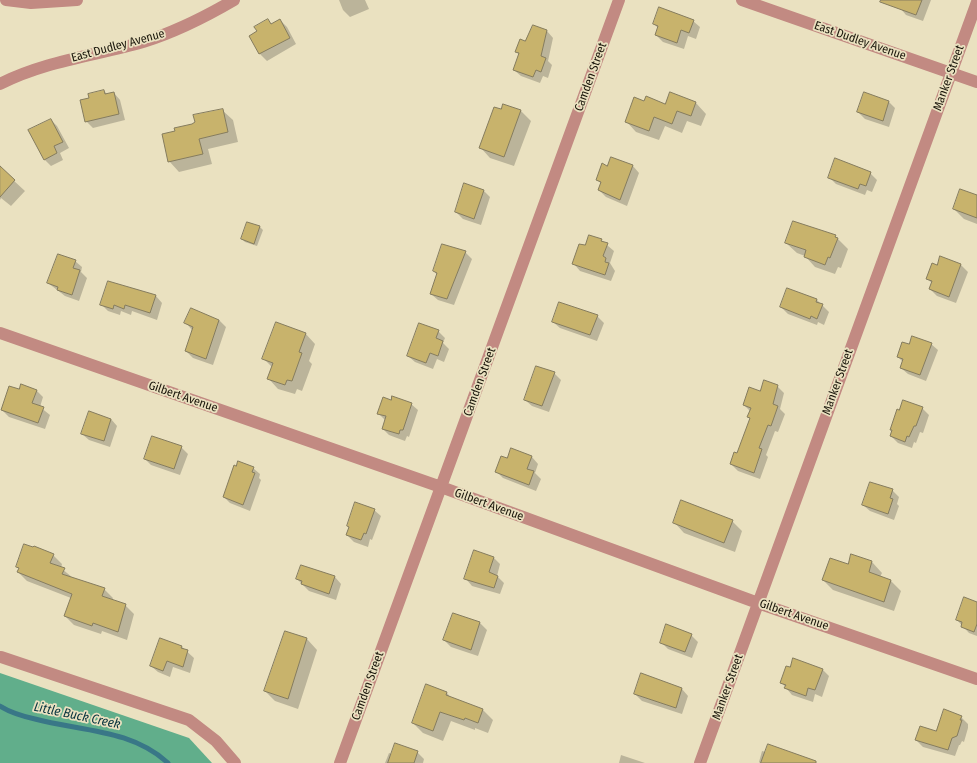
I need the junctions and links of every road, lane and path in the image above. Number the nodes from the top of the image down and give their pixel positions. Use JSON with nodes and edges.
{"nodes":[{"id":1,"x":6,"y":0,"type":"edge"},
{"id":2,"x":77,"y":0,"type":"edge"},
{"id":3,"x":234,"y":0,"type":"edge"},
{"id":4,"x":619,"y":0,"type":"edge"},
{"id":5,"x":742,"y":0,"type":"edge"},
{"id":6,"x":977,"y":2,"type":"edge"},
{"id":7,"x":951,"y":73,"type":"junction"},
{"id":8,"x":977,"y":82,"type":"edge"},
{"id":9,"x":0,"y":84,"type":"edge"},
{"id":10,"x":0,"y":333,"type":"edge"},
{"id":11,"x":441,"y":487,"type":"junction"},
{"id":12,"x":758,"y":603,"type":"junction"},
{"id":13,"x":1,"y":657,"type":"dead end"},
{"id":14,"x":977,"y":679,"type":"edge"},
{"id":15,"x":235,"y":763,"type":"edge"},
{"id":16,"x":340,"y":763,"type":"edge"},
{"id":17,"x":700,"y":763,"type":"edge"}],
"edges":[{"from":1,"to":2,"type":"street"},
{"from":3,"to":9,"type":"street","name":"East Dudley Avenue"},
{"from":4,"to":11,"type":"street","name":"Camden Street"},
{"from":5,"to":7,"type":"street","name":"East Dudley Avenue"},
{"from":6,"to":7,"type":"street","name":"Manker Street"},
{"from":7,"to":8,"type":"street","name":"East Dudley Avenue"},
{"from":7,"to":12,"type":"street","name":"Manker Street"},
{"from":10,"to":11,"type":"street","name":"Gilbert Avenue"},
{"from":11,"to":12,"type":"street","name":"Gilbert Avenue"},
{"from":11,"to":16,"type":"street","name":"Camden Street"},
{"from":12,"to":14,"type":"street","name":"Gilbert Avenue"},
{"from":12,"to":17,"type":"street","name":"Manker Street"},
{"from":13,"to":15,"type":"street"}]}
